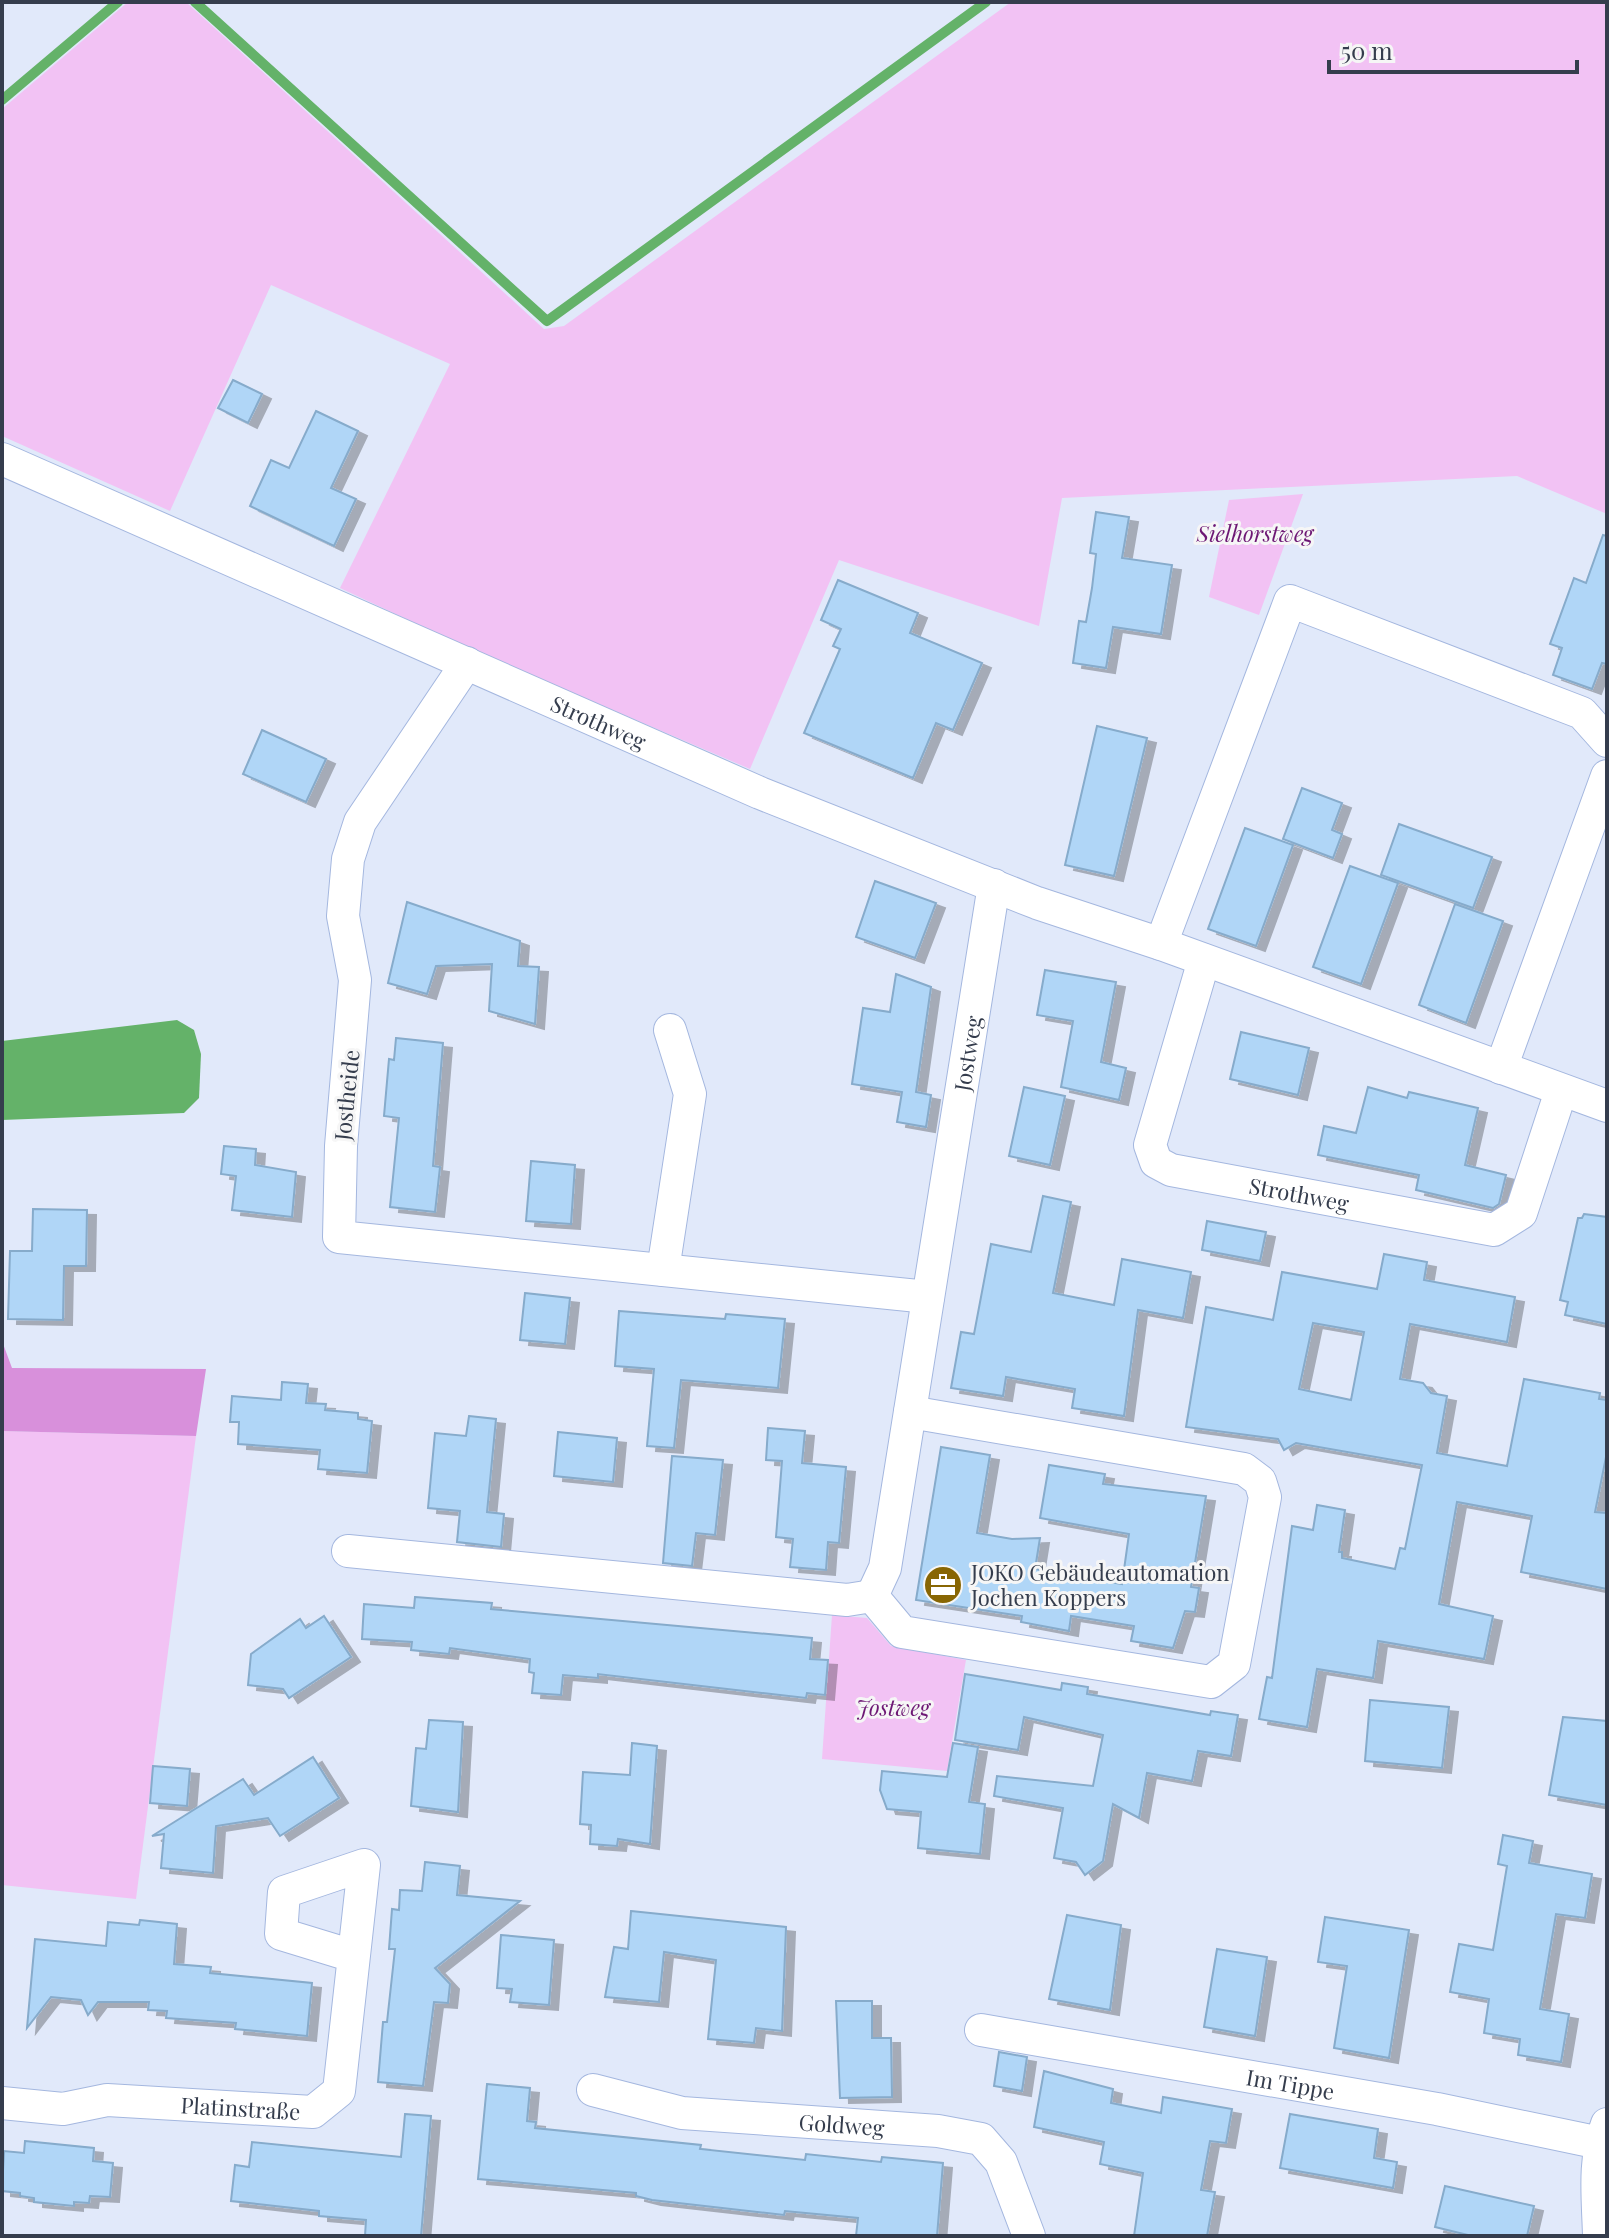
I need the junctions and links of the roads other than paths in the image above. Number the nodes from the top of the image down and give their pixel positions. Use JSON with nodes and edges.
{"nodes":[{"id":1,"x":2,"y":459,"type":"edge"},
{"id":2,"x":467,"y":663,"type":"junction"},
{"id":3,"x":1607,"y":741,"type":"edge"},
{"id":4,"x":1607,"y":776,"type":"edge"},
{"id":5,"x":994,"y":885,"type":"junction"},
{"id":6,"x":1161,"y":944,"type":"junction"},
{"id":7,"x":1204,"y":960,"type":"junction"},
{"id":8,"x":670,"y":1030,"type":"dead end"},
{"id":9,"x":1501,"y":1068,"type":"junction"},
{"id":10,"x":1561,"y":1091,"type":"junction"},
{"id":11,"x":1607,"y":1106,"type":"edge"},
{"id":12,"x":663,"y":1270,"type":"junction"},
{"id":13,"x":928,"y":1297,"type":"junction"},
{"id":14,"x":910,"y":1412,"type":"junction"},
{"id":15,"x":348,"y":1551,"type":"dead end"},
{"id":16,"x":872,"y":1596,"type":"junction"},
{"id":17,"x":353,"y":1956,"type":"dead end"},
{"id":18,"x":981,"y":2030,"type":"dead end"},
{"id":19,"x":593,"y":2090,"type":"dead end"},
{"id":20,"x":2,"y":2103,"type":"edge"},
{"id":21,"x":1603,"y":2134,"type":"edge"},
{"id":22,"x":1029,"y":2236,"type":"edge"},
{"id":23,"x":1599,"y":2236,"type":"edge"}],
"edges":[{"from":1,"to":2,"type":"street","name":"Strothweg"},
{"from":2,"to":5,"type":"street","name":"Strothweg"},
{"from":2,"to":12,"type":"street","name":"Jostheide"},
{"from":3,"to":6,"type":"street"},
{"from":4,"to":9,"type":"street"},
{"from":5,"to":6,"type":"street","name":"Strothweg"},
{"from":5,"to":13,"type":"street","name":"Jostweg"},
{"from":6,"to":7,"type":"street","name":"Strothweg"},
{"from":7,"to":9,"type":"street","name":"Strothweg"},
{"from":7,"to":10,"type":"street","name":"Strothweg"},
{"from":8,"to":12,"type":"street"},
{"from":9,"to":10,"type":"street","name":"Strothweg"},
{"from":10,"to":11,"type":"street","name":"Strothweg"},
{"from":12,"to":13,"type":"street","name":"Jostheide"},
{"from":13,"to":14,"type":"street","name":"Jostweg"},
{"from":14,"to":16,"type":"street","name":"Jostweg"},
{"from":14,"to":16,"type":"street"},
{"from":15,"to":16,"type":"street"},
{"from":17,"to":20,"type":"street","name":"Platinstraße"},
{"from":18,"to":21,"type":"street","name":"Im Tippe"},
{"from":19,"to":22,"type":"street","name":"Goldweg"},
{"from":21,"to":23,"type":"street"}]}
